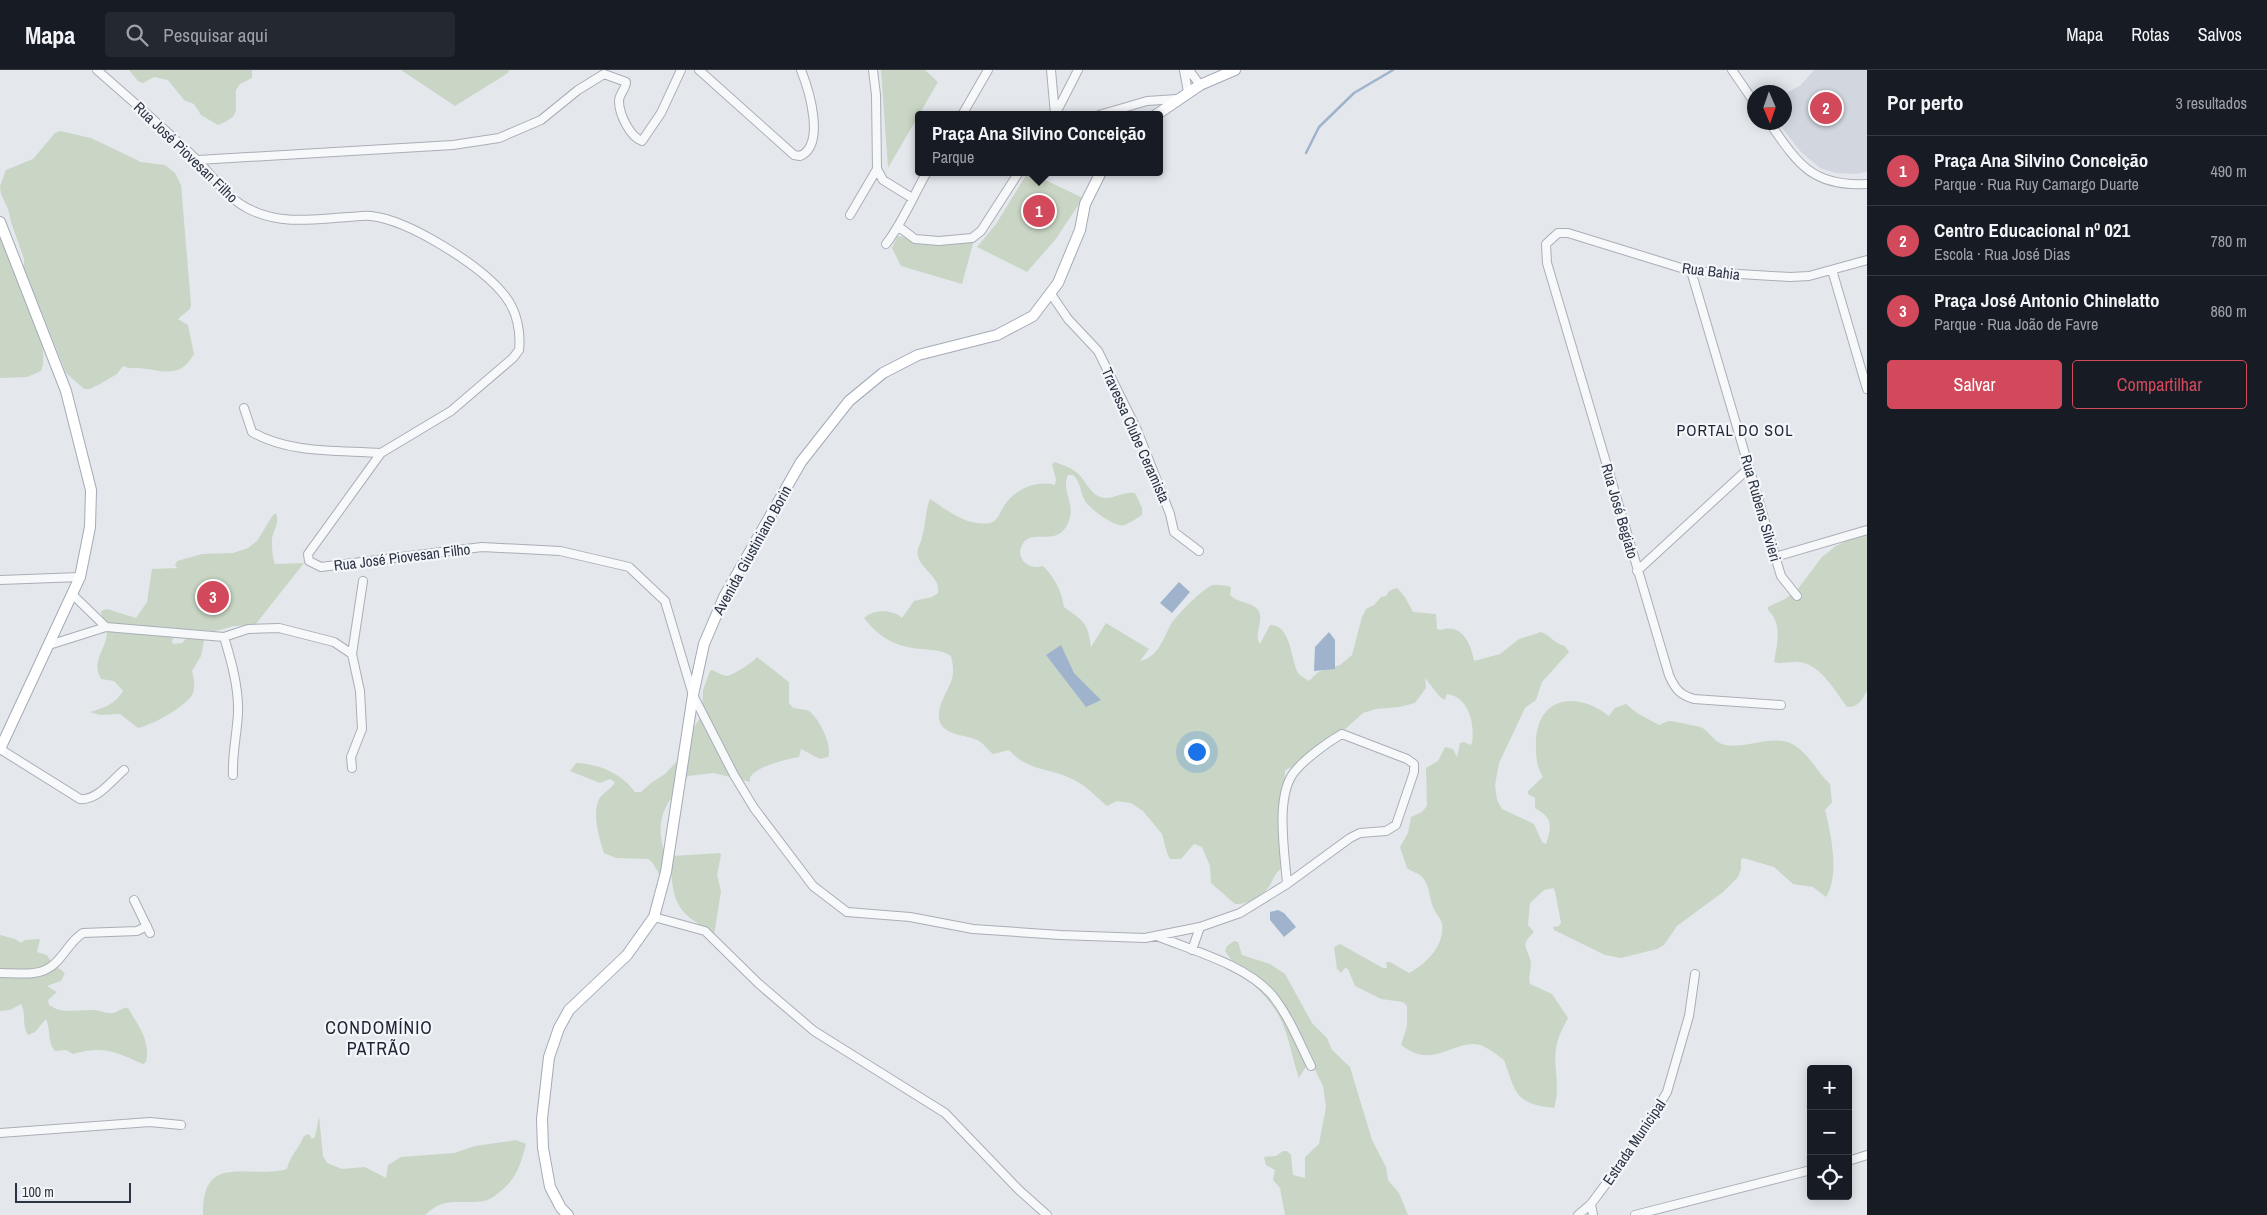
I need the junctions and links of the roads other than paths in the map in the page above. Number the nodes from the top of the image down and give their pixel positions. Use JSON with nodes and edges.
{"nodes":[{"id":1,"x":97,"y":70,"type":"edge"},
{"id":2,"x":681,"y":70,"type":"edge"},
{"id":3,"x":700,"y":70,"type":"edge"},
{"id":4,"x":801,"y":70,"type":"edge"},
{"id":5,"x":873,"y":70,"type":"edge"},
{"id":6,"x":988,"y":70,"type":"edge"},
{"id":7,"x":1051,"y":70,"type":"edge"},
{"id":8,"x":1078,"y":70,"type":"edge"},
{"id":9,"x":1184,"y":70,"type":"edge"},
{"id":10,"x":1189,"y":70,"type":"edge"},
{"id":11,"x":1235,"y":70,"type":"edge"},
{"id":12,"x":1732,"y":70,"type":"edge"},
{"id":13,"x":1200,"y":85,"type":"junction"},
{"id":14,"x":1188,"y":92,"type":"junction"},
{"id":15,"x":1747,"y":92,"type":"edge"},
{"id":16,"x":1177,"y":99,"type":"junction"},
{"id":17,"x":1146,"y":102,"type":"junction"},
{"id":18,"x":964,"y":111,"type":"edge"},
{"id":19,"x":1055,"y":111,"type":"edge"},
{"id":20,"x":1057,"y":111,"type":"edge"},
{"id":21,"x":1113,"y":111,"type":"edge"},
{"id":22,"x":1154,"y":111,"type":"edge"},
{"id":23,"x":1161,"y":111,"type":"edge"},
{"id":24,"x":1775,"y":130,"type":"edge"},
{"id":25,"x":198,"y":160,"type":"junction"},
{"id":26,"x":877,"y":169,"type":"junction"},
{"id":27,"x":925,"y":176,"type":"edge"},
{"id":28,"x":1016,"y":176,"type":"edge"},
{"id":29,"x":1100,"y":176,"type":"edge"},
{"id":30,"x":1867,"y":184,"type":"edge"},
{"id":31,"x":912,"y":198,"type":"junction"},
{"id":32,"x":850,"y":215,"type":"dead end"},
{"id":33,"x":0,"y":222,"type":"edge"},
{"id":34,"x":899,"y":226,"type":"junction"},
{"id":35,"x":1558,"y":233,"type":"joint"},
{"id":36,"x":886,"y":244,"type":"dead end"},
{"id":37,"x":1867,"y":260,"type":"edge"},
{"id":38,"x":1832,"y":270,"type":"junction"},
{"id":39,"x":1691,"y":271,"type":"junction"},
{"id":40,"x":1051,"y":294,"type":"junction"},
{"id":41,"x":1867,"y":389,"type":"edge"},
{"id":42,"x":244,"y":408,"type":"dead end"},
{"id":43,"x":381,"y":453,"type":"junction"},
{"id":44,"x":1749,"y":468,"type":"junction"},
{"id":45,"x":1867,"y":530,"type":"edge"},
{"id":46,"x":1199,"y":551,"type":"dead end"},
{"id":47,"x":1775,"y":557,"type":"junction"},
{"id":48,"x":1638,"y":571,"type":"junction"},
{"id":49,"x":80,"y":577,"type":"junction"},
{"id":50,"x":0,"y":580,"type":"edge"},
{"id":51,"x":363,"y":580,"type":"dead end"},
{"id":52,"x":73,"y":595,"type":"junction"},
{"id":53,"x":1797,"y":596,"type":"dead end"},
{"id":54,"x":106,"y":627,"type":"junction"},
{"id":55,"x":224,"y":636,"type":"junction"},
{"id":56,"x":354,"y":636,"type":"junction"},
{"id":57,"x":334,"y":642,"type":"junction"},
{"id":58,"x":49,"y":646,"type":"junction"},
{"id":59,"x":352,"y":654,"type":"junction"},
{"id":60,"x":693,"y":694,"type":"junction"},
{"id":61,"x":1781,"y":705,"type":"dead end"},
{"id":62,"x":0,"y":749,"type":"edge"},
{"id":63,"x":352,"y":768,"type":"dead end"},
{"id":64,"x":124,"y":770,"type":"dead end"},
{"id":65,"x":233,"y":775,"type":"dead end"},
{"id":66,"x":1287,"y":884,"type":"junction"},
{"id":67,"x":134,"y":900,"type":"dead end"},
{"id":68,"x":654,"y":917,"type":"junction"},
{"id":69,"x":1200,"y":927,"type":"junction"},
{"id":70,"x":1157,"y":936,"type":"junction"},
{"id":71,"x":1192,"y":950,"type":"junction"},
{"id":72,"x":0,"y":973,"type":"edge"},
{"id":73,"x":1695,"y":974,"type":"dead end"},
{"id":74,"x":1311,"y":1066,"type":"dead end"},
{"id":75,"x":182,"y":1125,"type":"dead end"},
{"id":76,"x":0,"y":1133,"type":"edge"},
{"id":77,"x":1867,"y":1155,"type":"edge"},
{"id":78,"x":1852,"y":1159,"type":"edge"},
{"id":79,"x":1807,"y":1171,"type":"edge"},
{"id":80,"x":1591,"y":1204,"type":"junction"},
{"id":81,"x":568,"y":1215,"type":"edge"},
{"id":82,"x":1047,"y":1215,"type":"edge"},
{"id":83,"x":1578,"y":1215,"type":"edge"},
{"id":84,"x":1593,"y":1215,"type":"edge"},
{"id":85,"x":1635,"y":1215,"type":"edge"}],
"edges":[{"from":1,"to":25,"type":"street","name":"Rua José Piovesan Filho"},
{"from":2,"to":25,"type":"street"},
{"from":3,"to":4,"type":"street"},
{"from":5,"to":26,"type":"street"},
{"from":6,"to":18,"type":"street"},
{"from":7,"to":19,"type":"street"},
{"from":8,"to":20,"type":"street"},
{"from":9,"to":14,"type":"street"},
{"from":10,"to":13,"type":"street"},
{"from":11,"to":13,"type":"main road"},
{"from":12,"to":15,"type":"street"},
{"from":13,"to":14,"type":"main road"},
{"from":14,"to":16,"type":"main road"},
{"from":16,"to":17,"type":"street"},
{"from":16,"to":23,"type":"main road"},
{"from":17,"to":21,"type":"street"},
{"from":17,"to":22,"type":"street"},
{"from":24,"to":30,"type":"street"},
{"from":25,"to":43,"type":"street","name":"Rua José Piovesan Filho"},
{"from":26,"to":31,"type":"street"},
{"from":26,"to":32,"type":"street"},
{"from":27,"to":31,"type":"street"},
{"from":28,"to":34,"type":"street"},
{"from":29,"to":40,"type":"main road","name":"Avenida Giustiniano Borin"},
{"from":31,"to":34,"type":"street"},
{"from":33,"to":49,"type":"main road"},
{"from":34,"to":36,"type":"street"},
{"from":35,"to":39,"type":"street","name":"Rua Bahia"},
{"from":35,"to":48,"type":"street","name":"Rua José Begiato"},
{"from":37,"to":38,"type":"street","name":"Rua Bahia"},
{"from":38,"to":39,"type":"street","name":"Rua Bahia"},
{"from":38,"to":41,"type":"street"},
{"from":39,"to":44,"type":"street","name":"Rua Rubens Silvieri"},
{"from":40,"to":46,"type":"street","name":"Travessa Clube Ceramista"},
{"from":40,"to":60,"type":"main road","name":"Avenida Giustiniano Borin"},
{"from":42,"to":43,"type":"street"},
{"from":43,"to":60,"type":"street","name":"Rua José Piovesan Filho"},
{"from":44,"to":47,"type":"street","name":"Rua Rubens Silvieri"},
{"from":44,"to":48,"type":"street"},
{"from":45,"to":47,"type":"street"},
{"from":47,"to":53,"type":"street","name":"Rua Rubens Silvieri"},
{"from":48,"to":61,"type":"street","name":"Rua José Begiato"},
{"from":49,"to":50,"type":"street"},
{"from":49,"to":52,"type":"main road"},
{"from":51,"to":56,"type":"street"},
{"from":52,"to":54,"type":"street"},
{"from":52,"to":58,"type":"main road"},
{"from":54,"to":55,"type":"street"},
{"from":54,"to":58,"type":"street"},
{"from":55,"to":57,"type":"street"},
{"from":55,"to":65,"type":"street"},
{"from":56,"to":57,"type":"street"},
{"from":56,"to":59,"type":"street"},
{"from":57,"to":59,"type":"street"},
{"from":58,"to":62,"type":"main road"},
{"from":59,"to":63,"type":"street"},
{"from":60,"to":68,"type":"main road","name":"Avenida Giustiniano Borin"},
{"from":60,"to":70,"type":"street"},
{"from":62,"to":64,"type":"street"},
{"from":66,"to":66,"type":"street"},
{"from":66,"to":69,"type":"street"},
{"from":67,"to":72,"type":"street"},
{"from":68,"to":81,"type":"main road","name":"Avenida Giustiniano Borin"},
{"from":68,"to":82,"type":"street"},
{"from":69,"to":70,"type":"street"},
{"from":69,"to":71,"type":"street"},
{"from":70,"to":71,"type":"street"},
{"from":71,"to":74,"type":"street"},
{"from":73,"to":80,"type":"street","name":"Estrada Municipal"},
{"from":75,"to":76,"type":"street"},
{"from":77,"to":78,"type":"street"},
{"from":79,"to":85,"type":"street"},
{"from":80,"to":83,"type":"street","name":"Estrada Municipal"},
{"from":80,"to":84,"type":"street"}]}
